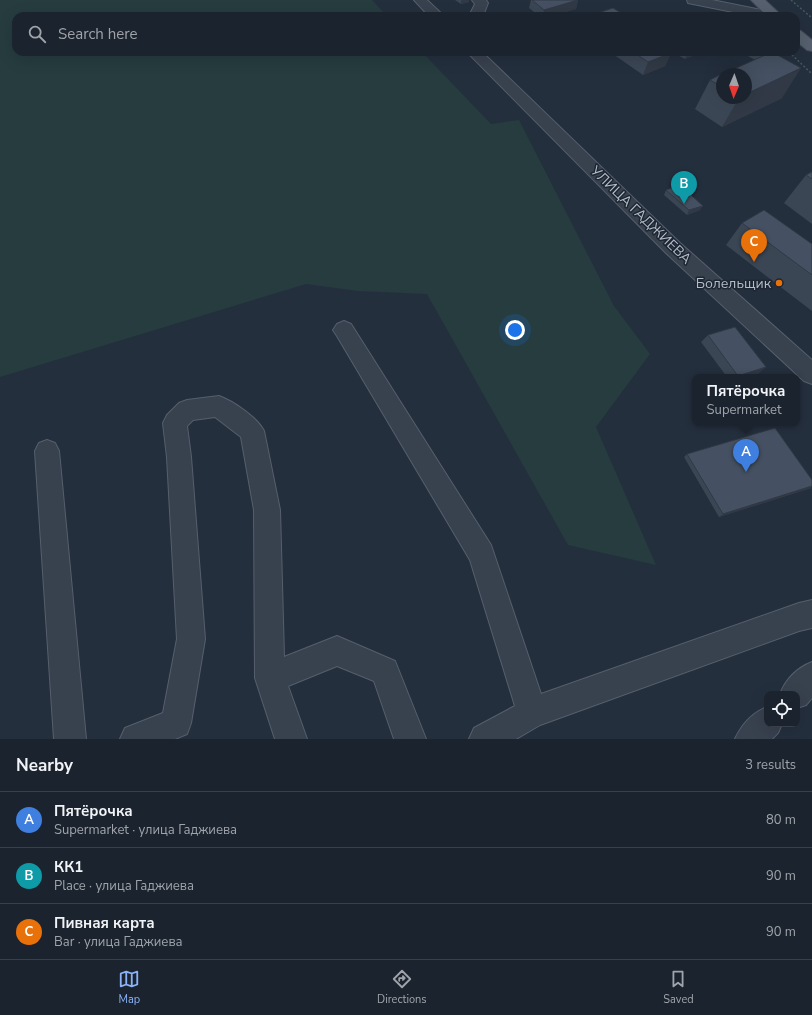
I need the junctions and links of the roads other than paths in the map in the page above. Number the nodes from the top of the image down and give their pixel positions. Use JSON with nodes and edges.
{"nodes":[{"id":1,"x":420,"y":0,"type":"edge"},
{"id":2,"x":478,"y":0,"type":"edge"},
{"id":3,"x":693,"y":0,"type":"edge"},
{"id":4,"x":757,"y":0,"type":"edge"},
{"id":5,"x":433,"y":12,"type":"edge"},
{"id":6,"x":478,"y":12,"type":"edge"},
{"id":7,"x":754,"y":12,"type":"edge"},
{"id":8,"x":770,"y":12,"type":"edge"},
{"id":9,"x":800,"y":37,"type":"edge"},
{"id":10,"x":812,"y":47,"type":"edge"},
{"id":11,"x":478,"y":56,"type":"edge"},
{"id":12,"x":344,"y":330,"type":"dead end"},
{"id":13,"x":812,"y":374,"type":"edge"},
{"id":14,"x":47,"y":451,"type":"dead end"},
{"id":15,"x":812,"y":614,"type":"edge"},
{"id":16,"x":812,"y":677,"type":"edge"},
{"id":17,"x":270,"y":678,"type":"junction"},
{"id":18,"x":798,"y":691,"type":"edge"},
{"id":19,"x":532,"y":713,"type":"junction"},
{"id":20,"x":764,"y":725,"type":"edge"},
{"id":21,"x":70,"y":739,"type":"edge"},
{"id":22,"x":136,"y":739,"type":"edge"},
{"id":23,"x":291,"y":739,"type":"edge"},
{"id":24,"x":410,"y":739,"type":"edge"},
{"id":25,"x":485,"y":739,"type":"edge"},
{"id":26,"x":751,"y":739,"type":"edge"}],
"edges":[{"from":1,"to":5,"type":"street"},
{"from":2,"to":6,"type":"street"},
{"from":3,"to":7,"type":"street"},
{"from":4,"to":8,"type":"main road"},
{"from":9,"to":10,"type":"main road"},
{"from":11,"to":13,"type":"street","name":"УЛИЦА ГАДЖИЕВА"},
{"from":12,"to":19,"type":"street"},
{"from":14,"to":21,"type":"street"},
{"from":15,"to":19,"type":"street"},
{"from":16,"to":18,"type":"street"},
{"from":17,"to":22,"type":"street"},
{"from":17,"to":23,"type":"street"},
{"from":17,"to":24,"type":"street"},
{"from":19,"to":25,"type":"street"},
{"from":20,"to":26,"type":"street"}]}
